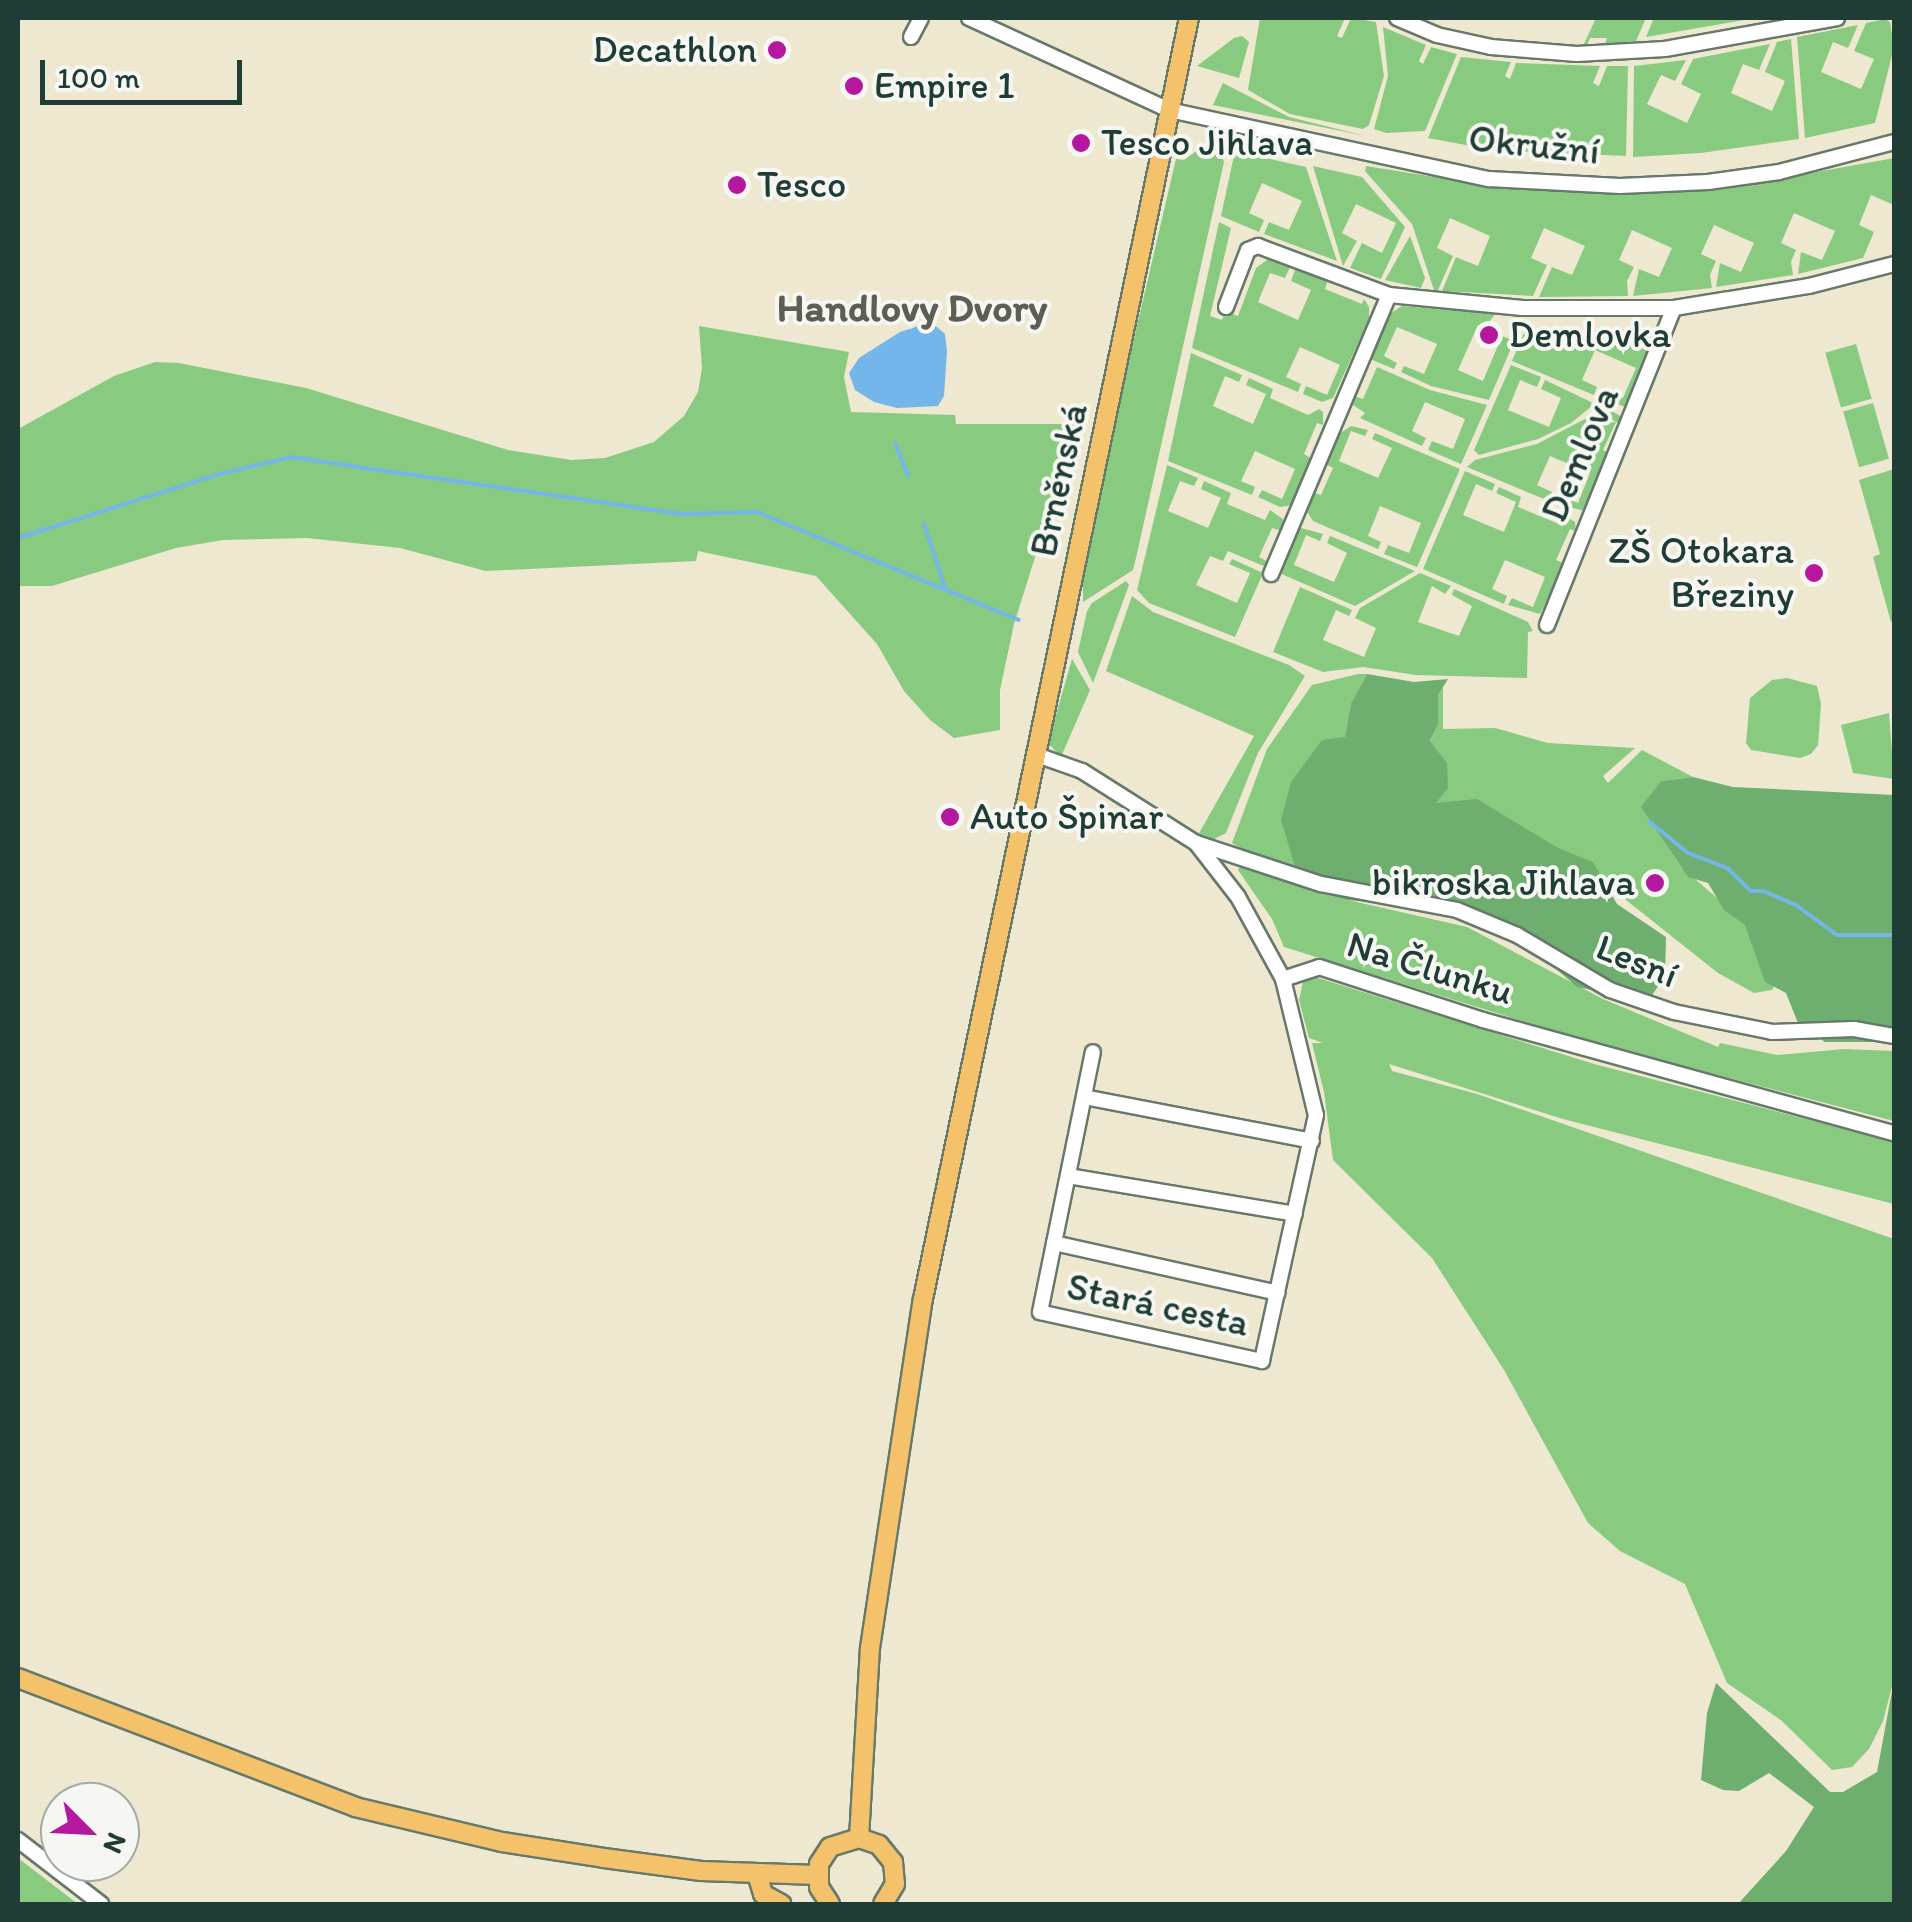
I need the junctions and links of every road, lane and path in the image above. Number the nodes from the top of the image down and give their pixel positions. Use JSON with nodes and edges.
{"nodes":[{"id":1,"x":921,"y":18,"type":"edge"},
{"id":2,"x":969,"y":18,"type":"edge"},
{"id":3,"x":1189,"y":18,"type":"edge"},
{"id":4,"x":1397,"y":18,"type":"edge"},
{"id":5,"x":1837,"y":18,"type":"edge"},
{"id":6,"x":1794,"y":22,"type":"edge"},
{"id":7,"x":911,"y":37,"type":"dead end"},
{"id":8,"x":1168,"y":110,"type":"junction"},
{"id":9,"x":1894,"y":142,"type":"edge"},
{"id":10,"x":1894,"y":264,"type":"edge"},
{"id":11,"x":1390,"y":295,"type":"junction"},
{"id":12,"x":1226,"y":307,"type":"dead end"},
{"id":13,"x":1674,"y":308,"type":"junction"},
{"id":14,"x":1271,"y":574,"type":"dead end"},
{"id":15,"x":1547,"y":625,"type":"dead end"},
{"id":16,"x":1034,"y":754,"type":"junction"},
{"id":17,"x":1196,"y":843,"type":"junction"},
{"id":18,"x":1283,"y":979,"type":"junction"},
{"id":19,"x":1894,"y":1036,"type":"edge"},
{"id":20,"x":1093,"y":1052,"type":"dead end"},
{"id":21,"x":1084,"y":1097,"type":"junction"},
{"id":22,"x":1894,"y":1133,"type":"edge"},
{"id":23,"x":1312,"y":1142,"type":"junction"},
{"id":24,"x":1068,"y":1176,"type":"junction"},
{"id":25,"x":1295,"y":1214,"type":"junction"},
{"id":26,"x":1054,"y":1243,"type":"junction"},
{"id":27,"x":1278,"y":1294,"type":"junction"},
{"id":28,"x":18,"y":1678,"type":"edge"},
{"id":29,"x":859,"y":1838,"type":"junction"},
{"id":30,"x":18,"y":1840,"type":"edge"},
{"id":31,"x":757,"y":1874,"type":"junction"},
{"id":32,"x":818,"y":1874,"type":"junction"},
{"id":33,"x":101,"y":1904,"type":"edge"},
{"id":34,"x":782,"y":1904,"type":"edge"},
{"id":35,"x":830,"y":1904,"type":"edge"},
{"id":36,"x":883,"y":1904,"type":"edge"}],
"edges":[{"from":1,"to":7,"type":"street"},
{"from":2,"to":8,"type":"street"},
{"from":3,"to":8,"type":"main road","name":"Brněnská"},
{"from":4,"to":6,"type":"street"},
{"from":5,"to":6,"type":"street"},
{"from":8,"to":9,"type":"street","name":"Okružní"},
{"from":8,"to":16,"type":"main road","name":"Brněnská"},
{"from":10,"to":13,"type":"street"},
{"from":11,"to":12,"type":"street"},
{"from":11,"to":13,"type":"street"},
{"from":11,"to":14,"type":"street"},
{"from":13,"to":15,"type":"street","name":"Demlova"},
{"from":16,"to":17,"type":"street"},
{"from":16,"to":29,"type":"main road","name":"Brněnská"},
{"from":17,"to":18,"type":"street"},
{"from":17,"to":19,"type":"street","name":"Lesní"},
{"from":18,"to":22,"type":"street","name":"Na Člunku"},
{"from":18,"to":23,"type":"street","name":"Stará cesta"},
{"from":20,"to":21,"type":"street","name":"Stará cesta"},
{"from":21,"to":23,"type":"street"},
{"from":21,"to":24,"type":"street","name":"Stará cesta"},
{"from":23,"to":25,"type":"street","name":"Stará cesta"},
{"from":24,"to":25,"type":"street"},
{"from":24,"to":26,"type":"street","name":"Stará cesta"},
{"from":25,"to":27,"type":"street","name":"Stará cesta"},
{"from":26,"to":27,"type":"street","name":"Stará cesta"},
{"from":26,"to":27,"type":"street","name":"Stará cesta"},
{"from":28,"to":31,"type":"main road"},
{"from":29,"to":32,"type":"main road"},
{"from":29,"to":36,"type":"main road"},
{"from":30,"to":33,"type":"street"},
{"from":31,"to":32,"type":"main road"},
{"from":31,"to":34,"type":"main road"},
{"from":32,"to":35,"type":"main road"}]}
